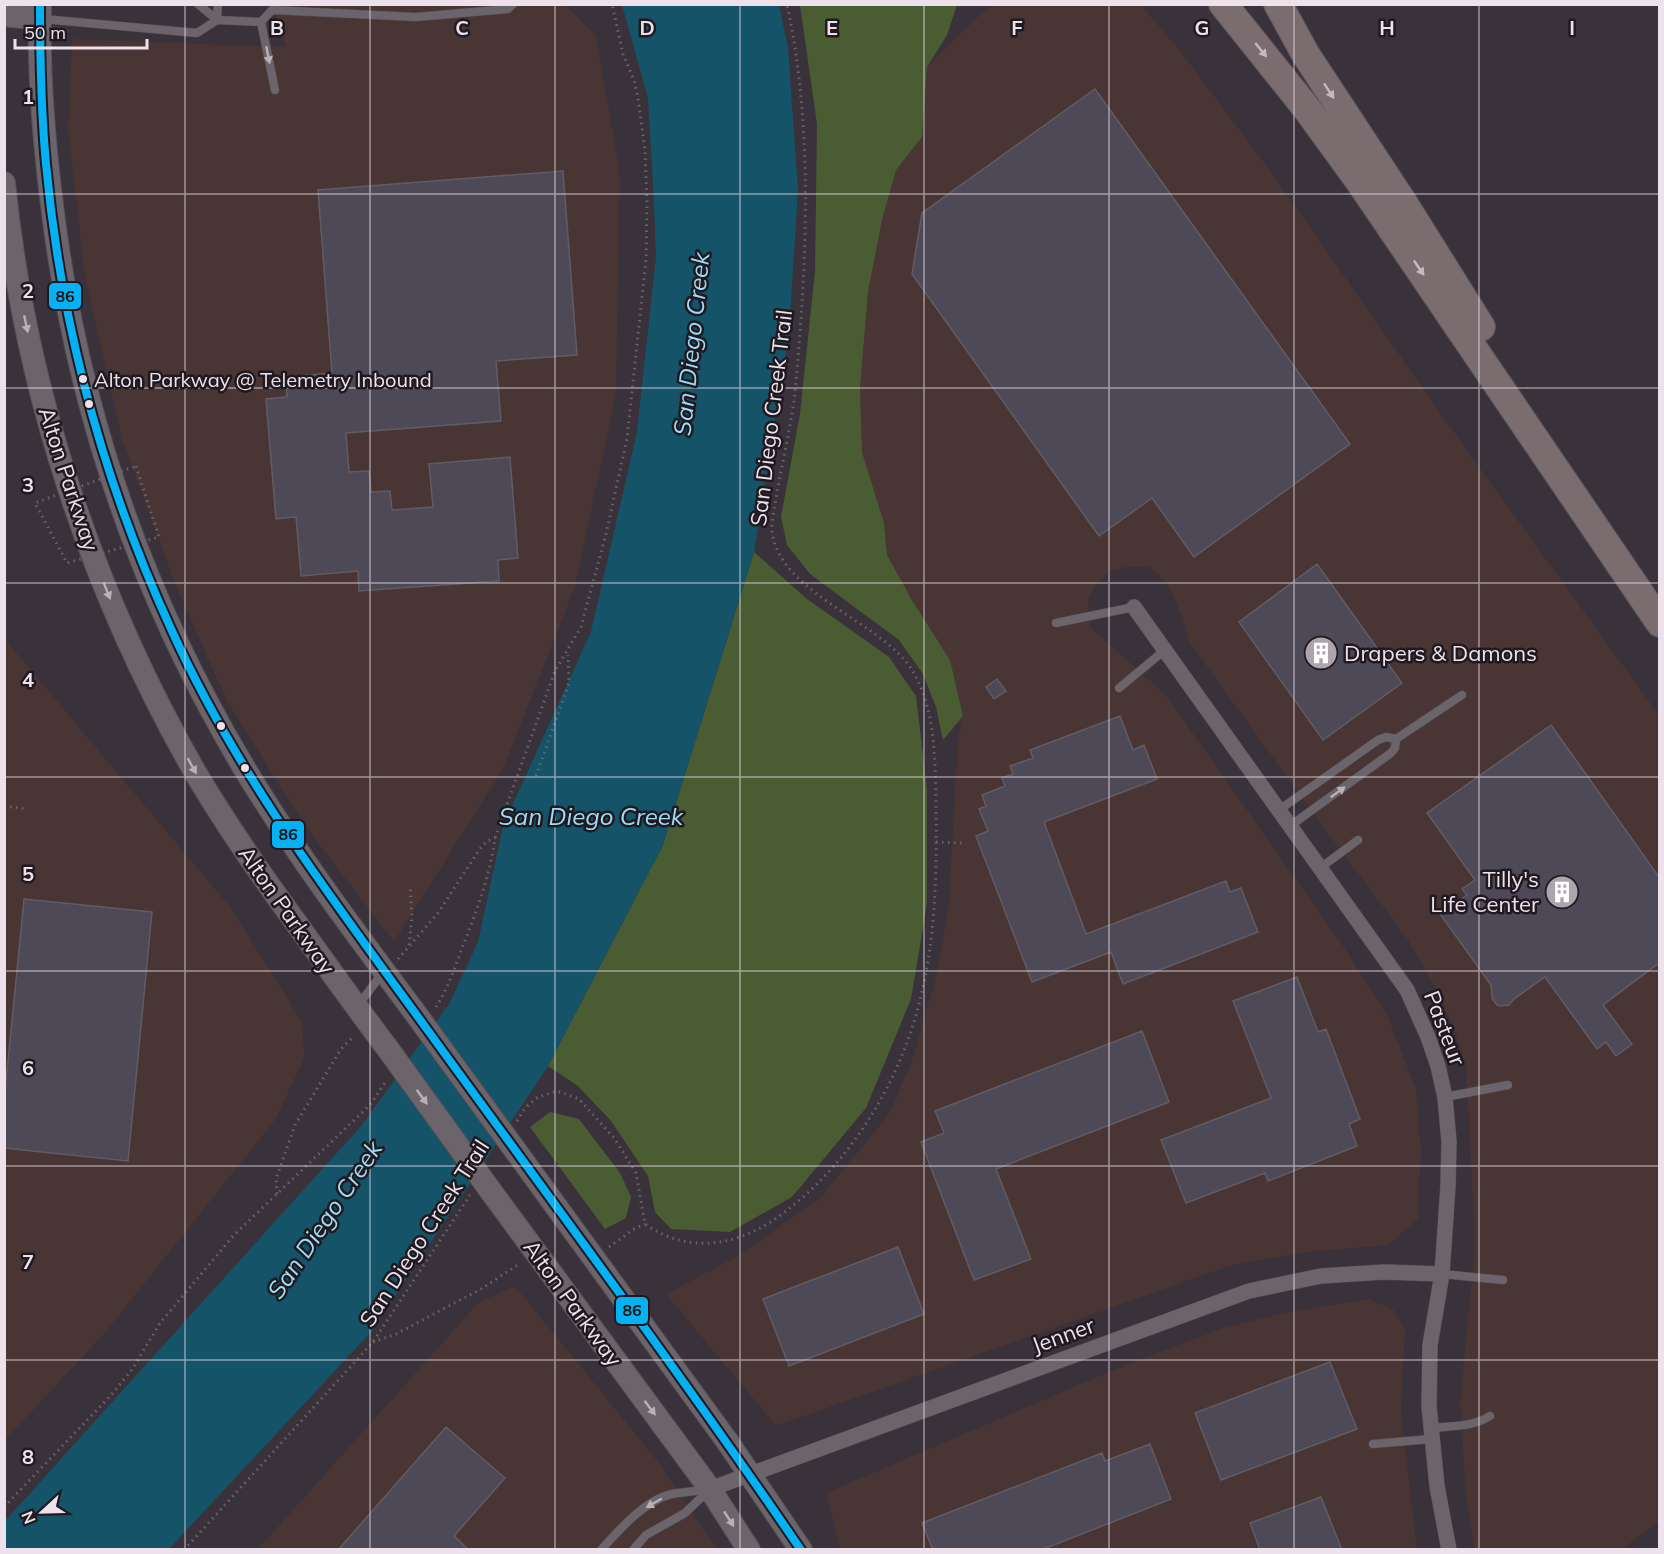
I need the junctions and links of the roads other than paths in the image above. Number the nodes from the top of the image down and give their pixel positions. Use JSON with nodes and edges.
{"nodes":[{"id":1,"x":198,"y":4,"type":"edge"},
{"id":2,"x":218,"y":4,"type":"edge"},
{"id":3,"x":513,"y":4,"type":"edge"},
{"id":4,"x":1224,"y":4,"type":"edge"},
{"id":5,"x":1278,"y":4,"type":"edge"},
{"id":6,"x":40,"y":12,"type":"edge"},
{"id":7,"x":4,"y":15,"type":"edge"},
{"id":8,"x":217,"y":20,"type":"junction"},
{"id":9,"x":261,"y":22,"type":"junction"},
{"id":10,"x":275,"y":90,"type":"dead end"},
{"id":11,"x":4,"y":183,"type":"edge"},
{"id":12,"x":1134,"y":607,"type":"joint"},
{"id":13,"x":1659,"y":610,"type":"edge"},
{"id":14,"x":1056,"y":622,"type":"dead end"},
{"id":15,"x":1659,"y":623,"type":"edge"},
{"id":16,"x":1165,"y":650,"type":"junction"},
{"id":17,"x":1119,"y":688,"type":"dead end"},
{"id":18,"x":1462,"y":695,"type":"dead end"},
{"id":19,"x":1396,"y":739,"type":"junction"},
{"id":20,"x":1279,"y":810,"type":"junction"},
{"id":21,"x":1290,"y":826,"type":"junction"},
{"id":22,"x":1358,"y":840,"type":"dead end"},
{"id":23,"x":1320,"y":868,"type":"junction"},
{"id":24,"x":390,"y":965,"type":"junction"},
{"id":25,"x":356,"y":1007,"type":"junction"},
{"id":26,"x":1508,"y":1085,"type":"dead end"},
{"id":27,"x":1445,"y":1097,"type":"junction"},
{"id":28,"x":1442,"y":1274,"type":"junction"},
{"id":29,"x":1503,"y":1280,"type":"dead end"},
{"id":30,"x":1490,"y":1416,"type":"dead end"},
{"id":31,"x":1431,"y":1433,"type":"junction"},
{"id":32,"x":1373,"y":1444,"type":"dead end"},
{"id":33,"x":749,"y":1474,"type":"junction"},
{"id":34,"x":710,"y":1489,"type":"junction"},
{"id":35,"x":602,"y":1550,"type":"edge"},
{"id":36,"x":633,"y":1550,"type":"edge"},
{"id":37,"x":749,"y":1550,"type":"edge"},
{"id":38,"x":801,"y":1550,"type":"edge"},
{"id":39,"x":1449,"y":1550,"type":"edge"}],
"edges":[{"from":1,"to":8,"type":"lane"},
{"from":2,"to":8,"type":"lane"},
{"from":3,"to":9,"type":"lane"},
{"from":4,"to":15,"type":"highway","one_way":true},
{"from":5,"to":13,"type":"highway","one_way":true},
{"from":6,"to":7,"type":"main road"},
{"from":6,"to":8,"type":"lane"},
{"from":6,"to":24,"type":"main road","name":"Alton Parkway"},
{"from":8,"to":9,"type":"lane"},
{"from":9,"to":10,"type":"lane","one_way":true},
{"from":11,"to":25,"type":"main road","name":"Alton Parkway","one_way":true},
{"from":12,"to":14,"type":"lane"},
{"from":12,"to":16,"type":"street","name":"Pasteur"},
{"from":16,"to":17,"type":"lane"},
{"from":16,"to":20,"type":"street","name":"Pasteur"},
{"from":18,"to":19,"type":"lane"},
{"from":19,"to":20,"type":"lane"},
{"from":21,"to":19,"type":"lane","one_way":true},
{"from":20,"to":21,"type":"street","name":"Pasteur"},
{"from":21,"to":23,"type":"street","name":"Pasteur"},
{"from":22,"to":23,"type":"lane"},
{"from":23,"to":27,"type":"street","name":"Pasteur"},
{"from":24,"to":25,"type":"lane"},
{"from":24,"to":33,"type":"main road","name":"Alton Parkway","bridge":true},
{"from":25,"to":34,"type":"main road","name":"Alton Parkway","one_way":true,"bridge":true},
{"from":26,"to":27,"type":"lane"},
{"from":27,"to":28,"type":"street","name":"Pasteur"},
{"from":28,"to":29,"type":"lane"},
{"from":28,"to":31,"type":"street","name":"Pasteur"},
{"from":28,"to":33,"type":"street","name":"Jenner"},
{"from":30,"to":31,"type":"lane"},
{"from":31,"to":32,"type":"lane"},
{"from":31,"to":39,"type":"street","name":"Pasteur"},
{"from":33,"to":34,"type":"street","name":"Jenner"},
{"from":33,"to":38,"type":"main road","name":"Alton Parkway"},
{"from":34,"to":35,"type":"lane","one_way":true},
{"from":34,"to":36,"type":"lane"},
{"from":34,"to":37,"type":"main road","name":"Alton Parkway","one_way":true}]}
